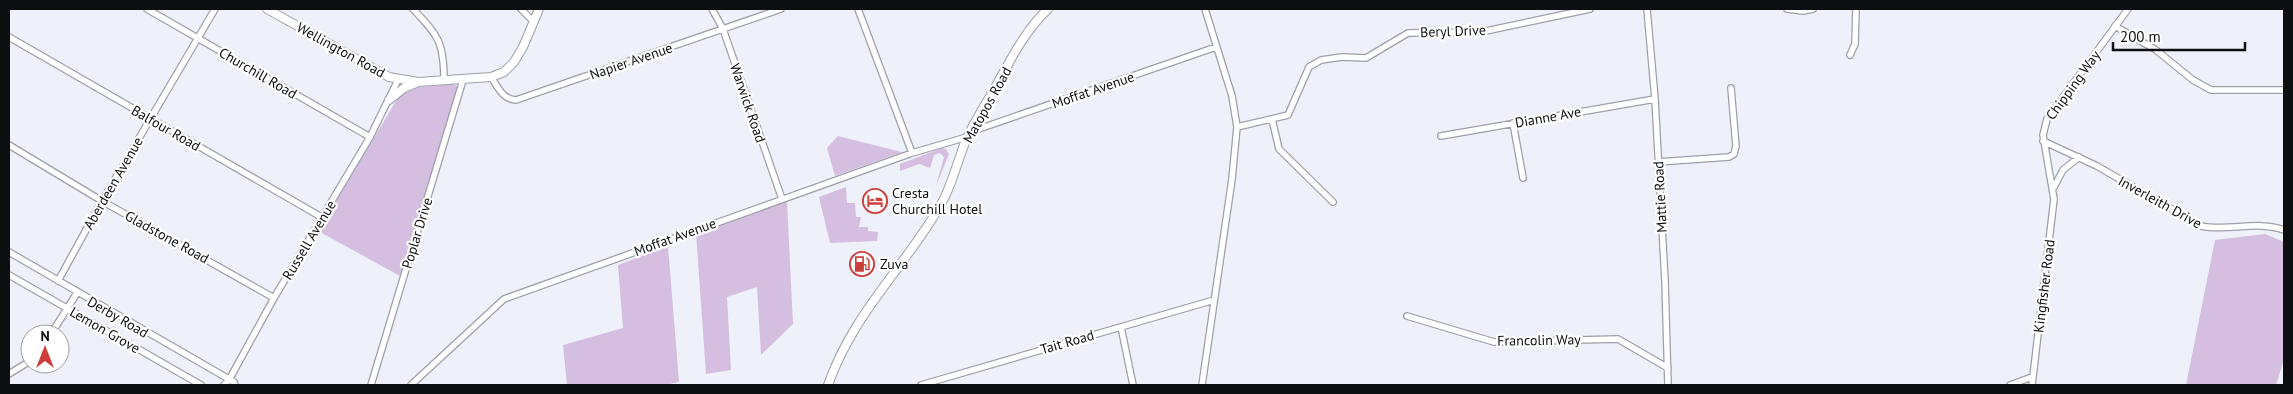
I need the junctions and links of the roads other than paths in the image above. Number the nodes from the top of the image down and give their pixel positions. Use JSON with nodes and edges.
{"nodes":[{"id":1,"x":147,"y":9,"type":"edge"},
{"id":2,"x":215,"y":9,"type":"edge"},
{"id":3,"x":267,"y":9,"type":"edge"},
{"id":4,"x":413,"y":9,"type":"edge"},
{"id":5,"x":521,"y":9,"type":"edge"},
{"id":6,"x":539,"y":9,"type":"edge"},
{"id":7,"x":712,"y":9,"type":"edge"},
{"id":8,"x":781,"y":9,"type":"edge"},
{"id":9,"x":858,"y":9,"type":"edge"},
{"id":10,"x":1048,"y":9,"type":"edge"},
{"id":11,"x":1205,"y":9,"type":"edge"},
{"id":12,"x":1590,"y":9,"type":"edge"},
{"id":13,"x":1647,"y":9,"type":"edge"},
{"id":14,"x":1787,"y":9,"type":"edge"},
{"id":15,"x":1813,"y":9,"type":"edge"},
{"id":16,"x":1856,"y":9,"type":"edge"},
{"id":17,"x":2128,"y":9,"type":"edge"},
{"id":18,"x":534,"y":22,"type":"junction"},
{"id":19,"x":2115,"y":26,"type":"junction"},
{"id":20,"x":723,"y":29,"type":"junction"},
{"id":21,"x":9,"y":37,"type":"edge"},
{"id":22,"x":198,"y":38,"type":"junction"},
{"id":23,"x":1216,"y":47,"type":"junction"},
{"id":24,"x":1850,"y":55,"type":"dead end"},
{"id":25,"x":491,"y":77,"type":"junction"},
{"id":26,"x":398,"y":80,"type":"junction"},
{"id":27,"x":462,"y":80,"type":"junction"},
{"id":28,"x":444,"y":81,"type":"junction"},
{"id":29,"x":418,"y":82,"type":"junction"},
{"id":30,"x":1730,"y":88,"type":"dead end"},
{"id":31,"x":2284,"y":90,"type":"edge"},
{"id":32,"x":1655,"y":99,"type":"junction"},
{"id":33,"x":389,"y":100,"type":"junction"},
{"id":34,"x":1272,"y":119,"type":"junction"},
{"id":35,"x":150,"y":120,"type":"junction"},
{"id":36,"x":1513,"y":122,"type":"junction"},
{"id":37,"x":1237,"y":127,"type":"junction"},
{"id":38,"x":968,"y":135,"type":"junction"},
{"id":39,"x":1441,"y":136,"type":"dead end"},
{"id":40,"x":370,"y":137,"type":"junction"},
{"id":41,"x":2043,"y":140,"type":"junction"},
{"id":42,"x":9,"y":145,"type":"edge"},
{"id":43,"x":912,"y":153,"type":"junction"},
{"id":44,"x":2078,"y":157,"type":"junction"},
{"id":45,"x":1658,"y":162,"type":"junction"},
{"id":46,"x":1523,"y":178,"type":"dead end"},
{"id":47,"x":2054,"y":187,"type":"junction"},
{"id":48,"x":782,"y":199,"type":"junction"},
{"id":49,"x":102,"y":201,"type":"junction"},
{"id":50,"x":1334,"y":202,"type":"dead end"},
{"id":51,"x":323,"y":218,"type":"junction"},
{"id":52,"x":2284,"y":230,"type":"edge"},
{"id":53,"x":9,"y":252,"type":"edge"},
{"id":54,"x":9,"y":275,"type":"edge"},
{"id":55,"x":58,"y":281,"type":"junction"},
{"id":56,"x":77,"y":293,"type":"junction"},
{"id":57,"x":274,"y":298,"type":"junction"},
{"id":58,"x":1214,"y":300,"type":"junction"},
{"id":59,"x":66,"y":308,"type":"junction"},
{"id":60,"x":1407,"y":316,"type":"dead end"},
{"id":61,"x":57,"y":324,"type":"edge"},
{"id":62,"x":1121,"y":327,"type":"junction"},
{"id":63,"x":20,"y":367,"type":"edge"},
{"id":64,"x":1668,"y":368,"type":"junction"},
{"id":65,"x":9,"y":374,"type":"edge"},
{"id":66,"x":2032,"y":377,"type":"junction"},
{"id":67,"x":229,"y":380,"type":"junction"},
{"id":68,"x":201,"y":385,"type":"edge"},
{"id":69,"x":224,"y":385,"type":"edge"},
{"id":70,"x":235,"y":385,"type":"edge"},
{"id":71,"x":371,"y":385,"type":"edge"},
{"id":72,"x":411,"y":385,"type":"edge"},
{"id":73,"x":828,"y":385,"type":"edge"},
{"id":74,"x":921,"y":385,"type":"edge"},
{"id":75,"x":1133,"y":385,"type":"edge"},
{"id":76,"x":1202,"y":385,"type":"edge"},
{"id":77,"x":1668,"y":385,"type":"edge"},
{"id":78,"x":2010,"y":385,"type":"edge"},
{"id":79,"x":2032,"y":385,"type":"edge"}],
"edges":[{"from":1,"to":22,"type":"street","name":"Churchill Road"},
{"from":2,"to":22,"type":"street","name":"Aberdeen Avenue"},
{"from":3,"to":26,"type":"main road","name":"Wellington Road"},
{"from":4,"to":28,"type":"street"},
{"from":5,"to":18,"type":"street"},
{"from":6,"to":18,"type":"main road"},
{"from":7,"to":20,"type":"street","name":"Warwick Road"},
{"from":8,"to":20,"type":"street","name":"Napier Avenue"},
{"from":9,"to":43,"type":"street"},
{"from":10,"to":38,"type":"main road","name":"Matopos Road"},
{"from":11,"to":23,"type":"street"},
{"from":12,"to":34,"type":"street","name":"Beryl Drive"},
{"from":13,"to":32,"type":"street","name":"Mattie Road"},
{"from":14,"to":15,"type":"street"},
{"from":16,"to":24,"type":"street"},
{"from":17,"to":19,"type":"street","name":"Chipping Way"},
{"from":18,"to":25,"type":"main road"},
{"from":19,"to":31,"type":"street"},
{"from":19,"to":41,"type":"street","name":"Chipping Way"},
{"from":20,"to":25,"type":"street","name":"Napier Avenue"},
{"from":20,"to":48,"type":"street","name":"Warwick Road"},
{"from":21,"to":35,"type":"street","name":"Balfour Road"},
{"from":22,"to":35,"type":"street","name":"Aberdeen Avenue"},
{"from":22,"to":40,"type":"street","name":"Churchill Road"},
{"from":23,"to":37,"type":"street"},
{"from":23,"to":38,"type":"street","name":"Moffat Avenue"},
{"from":25,"to":27,"type":"main road","name":"Wellington Road"},
{"from":26,"to":29,"type":"main road","name":"Wellington Road"},
{"from":26,"to":33,"type":"street","name":"Russell Avenue"},
{"from":27,"to":28,"type":"main road","name":"Wellington Road"},
{"from":27,"to":71,"type":"street","name":"Poplar Drive"},
{"from":28,"to":29,"type":"main road","name":"Wellington Road"},
{"from":29,"to":33,"type":"main road"},
{"from":30,"to":45,"type":"street"},
{"from":32,"to":36,"type":"street","name":"Dianne Ave"},
{"from":32,"to":45,"type":"street","name":"Mattie Road"},
{"from":33,"to":40,"type":"street","name":"Russell Avenue"},
{"from":34,"to":37,"type":"street","name":"Beryl Drive"},
{"from":34,"to":50,"type":"street"},
{"from":35,"to":49,"type":"street","name":"Aberdeen Avenue"},
{"from":35,"to":51,"type":"street","name":"Balfour Road"},
{"from":36,"to":39,"type":"street","name":"Dianne Ave"},
{"from":36,"to":46,"type":"street"},
{"from":37,"to":58,"type":"street"},
{"from":38,"to":43,"type":"street","name":"Moffat Avenue"},
{"from":38,"to":73,"type":"main road","name":"Matopos Road"},
{"from":40,"to":51,"type":"street","name":"Russell Avenue"},
{"from":41,"to":44,"type":"street","name":"Inverleith Drive"},
{"from":41,"to":47,"type":"street","name":"Kingfisher Road"},
{"from":42,"to":49,"type":"street","name":"Gladstone Road"},
{"from":43,"to":48,"type":"street","name":"Moffat Avenue"},
{"from":44,"to":47,"type":"street"},
{"from":44,"to":52,"type":"street","name":"Inverleith Drive"},
{"from":45,"to":64,"type":"street","name":"Mattie Road"},
{"from":47,"to":66,"type":"street","name":"Kingfisher Road"},
{"from":48,"to":72,"type":"street","name":"Moffat Avenue"},
{"from":49,"to":55,"type":"street","name":"Aberdeen Avenue"},
{"from":49,"to":57,"type":"street","name":"Gladstone Road"},
{"from":51,"to":57,"type":"street","name":"Russell Avenue"},
{"from":53,"to":55,"type":"street","name":"Derby Road"},
{"from":54,"to":59,"type":"street","name":"Lemon Grove"},
{"from":55,"to":56,"type":"street","name":"Derby Road"},
{"from":56,"to":59,"type":"street"},
{"from":56,"to":67,"type":"street","name":"Derby Road"},
{"from":57,"to":67,"type":"street","name":"Russell Avenue"},
{"from":58,"to":62,"type":"street","name":"Tait Road"},
{"from":58,"to":76,"type":"street"},
{"from":59,"to":61,"type":"street"},
{"from":59,"to":68,"type":"street","name":"Lemon Grove"},
{"from":60,"to":64,"type":"street","name":"Francolin Way"},
{"from":62,"to":74,"type":"street","name":"Tait Road"},
{"from":62,"to":75,"type":"street"},
{"from":63,"to":65,"type":"street"},
{"from":64,"to":77,"type":"street","name":"Mattie Road"},
{"from":66,"to":78,"type":"street"},
{"from":66,"to":79,"type":"street","name":"Kingfisher Road"},
{"from":67,"to":69,"type":"street","name":"Russell Avenue"},
{"from":67,"to":70,"type":"street","name":"Derby Road"}]}
